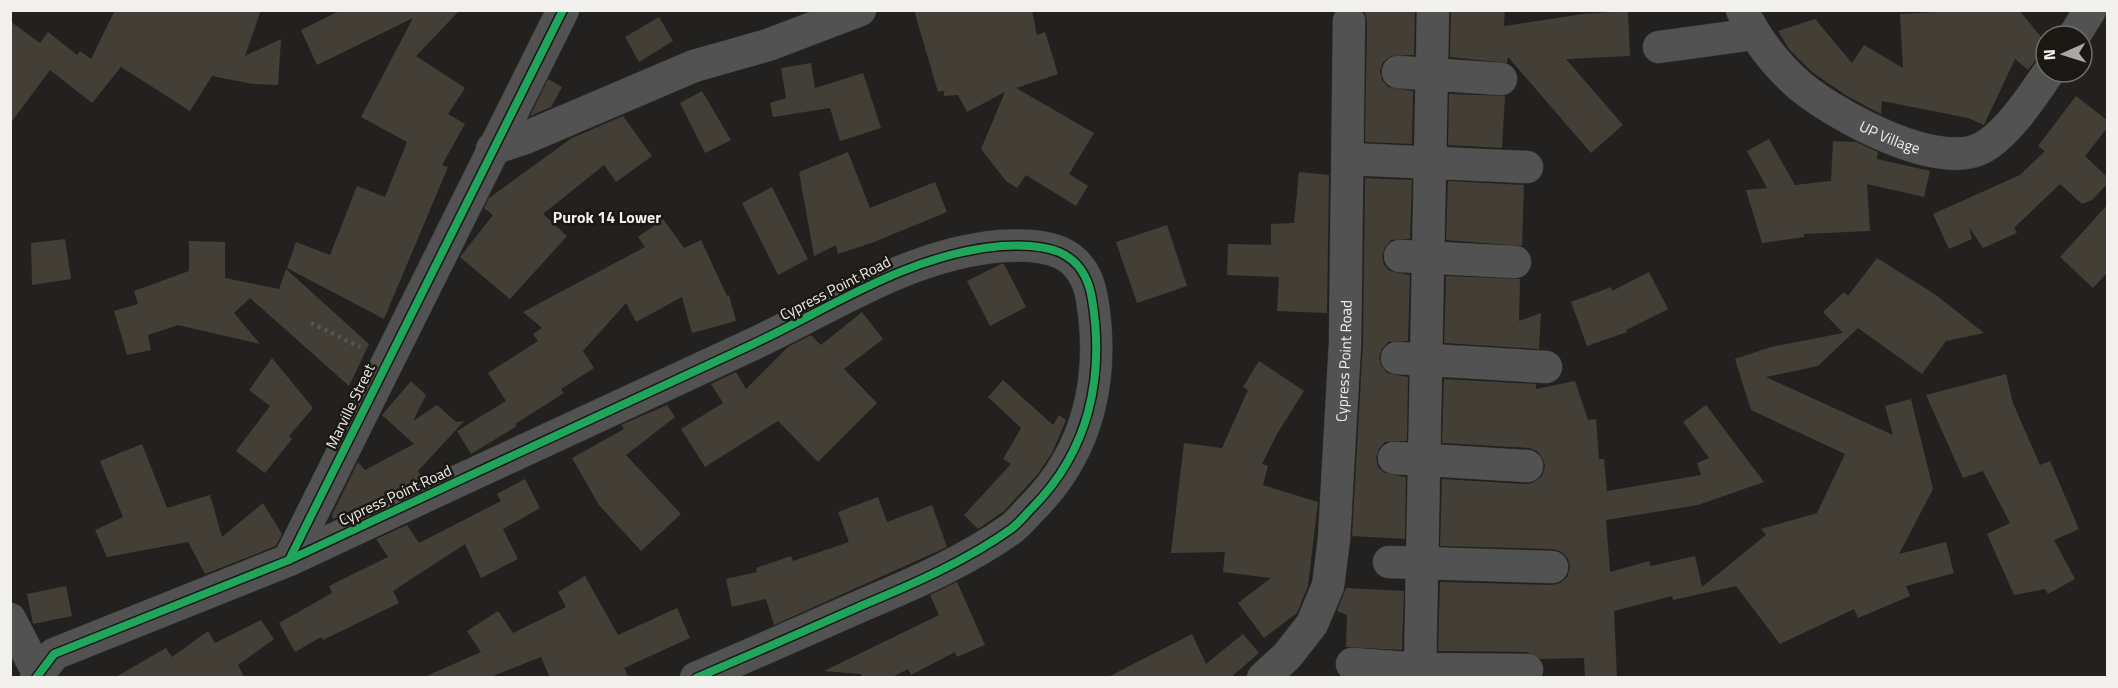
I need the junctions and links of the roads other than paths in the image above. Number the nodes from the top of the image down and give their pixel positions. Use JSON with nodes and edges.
{"nodes":[{"id":1,"x":563,"y":10,"type":"edge"},
{"id":2,"x":860,"y":10,"type":"edge"},
{"id":3,"x":1433,"y":10,"type":"edge"},
{"id":4,"x":2090,"y":10,"type":"edge"},
{"id":5,"x":1348,"y":21,"type":"dead end"},
{"id":6,"x":1748,"y":22,"type":"edge"},
{"id":7,"x":2081,"y":24,"type":"edge"},
{"id":8,"x":1659,"y":47,"type":"dead end"},
{"id":9,"x":1398,"y":72,"type":"dead end"},
{"id":10,"x":1431,"y":74,"type":"junction"},
{"id":11,"x":1501,"y":79,"type":"dead end"},
{"id":12,"x":2040,"y":84,"type":"edge"},
{"id":13,"x":492,"y":149,"type":"junction"},
{"id":14,"x":1349,"y":159,"type":"junction"},
{"id":15,"x":1430,"y":162,"type":"junction"},
{"id":16,"x":1527,"y":167,"type":"dead end"},
{"id":17,"x":1414,"y":257,"type":"junction"},
{"id":18,"x":1515,"y":262,"type":"dead end"},
{"id":19,"x":1411,"y":358,"type":"junction"},
{"id":20,"x":1546,"y":367,"type":"dead end"},
{"id":21,"x":1409,"y":459,"type":"junction"},
{"id":22,"x":1527,"y":466,"type":"dead end"},
{"id":23,"x":289,"y":560,"type":"junction"},
{"id":24,"x":1389,"y":562,"type":"dead end"},
{"id":25,"x":1421,"y":564,"type":"junction"},
{"id":26,"x":1552,"y":567,"type":"dead end"},
{"id":27,"x":10,"y":620,"type":"edge"},
{"id":28,"x":1352,"y":664,"type":"dead end"},
{"id":29,"x":1527,"y":670,"type":"dead end"},
{"id":30,"x":1410,"y":672,"type":"edge"},
{"id":31,"x":37,"y":675,"type":"edge"},
{"id":32,"x":696,"y":678,"type":"edge"},
{"id":33,"x":1263,"y":678,"type":"edge"}],
"edges":[{"from":1,"to":13,"type":"street","name":"Marville Street"},
{"from":2,"to":13,"type":"street"},
{"from":3,"to":10,"type":"street"},
{"from":4,"to":7,"type":"street"},
{"from":5,"to":14,"type":"street","name":"Cypress Point Road"},
{"from":6,"to":8,"type":"street"},
{"from":6,"to":12,"type":"street","name":"UP Village"},
{"from":9,"to":10,"type":"street"},
{"from":10,"to":11,"type":"street"},
{"from":10,"to":15,"type":"street"},
{"from":13,"to":23,"type":"street","name":"Marville Street"},
{"from":14,"to":15,"type":"street"},
{"from":14,"to":33,"type":"street","name":"Cypress Point Road"},
{"from":15,"to":16,"type":"street"},
{"from":15,"to":17,"type":"street"},
{"from":17,"to":18,"type":"street"},
{"from":17,"to":19,"type":"street"},
{"from":19,"to":20,"type":"street"},
{"from":19,"to":21,"type":"street"},
{"from":21,"to":22,"type":"street"},
{"from":21,"to":25,"type":"street"},
{"from":23,"to":31,"type":"street"},
{"from":23,"to":32,"type":"street","name":"Cypress Point Road"},
{"from":24,"to":25,"type":"street"},
{"from":25,"to":26,"type":"street"},
{"from":25,"to":30,"type":"street"},
{"from":27,"to":31,"type":"street"},
{"from":28,"to":30,"type":"street"},
{"from":29,"to":30,"type":"street"}]}
